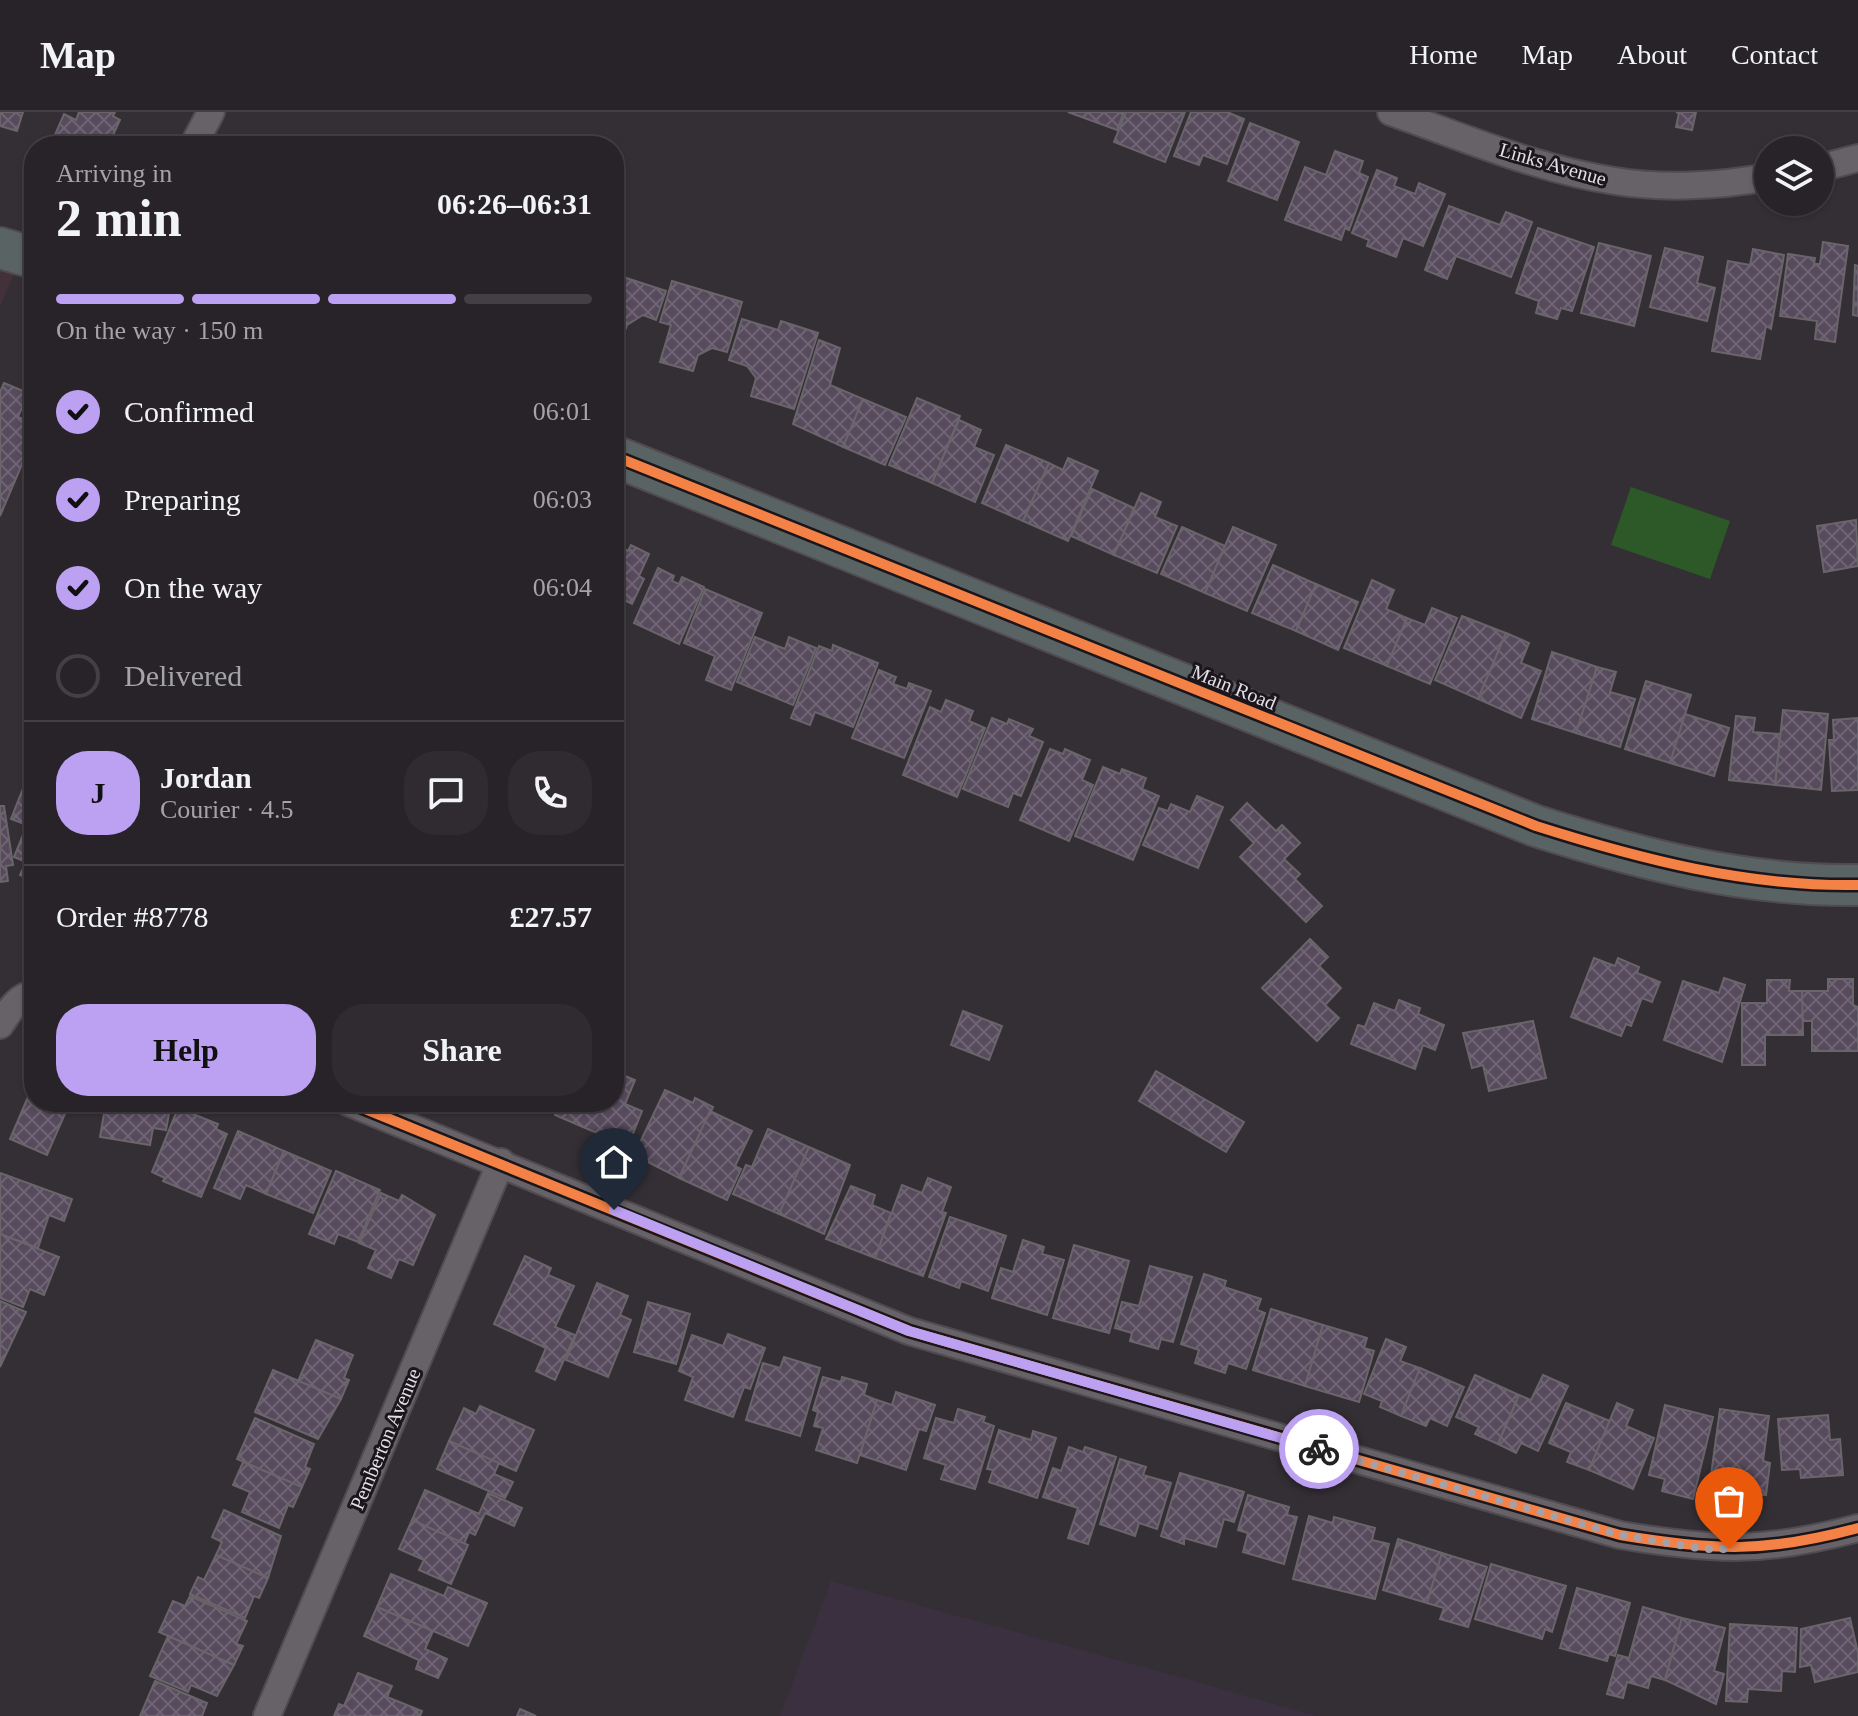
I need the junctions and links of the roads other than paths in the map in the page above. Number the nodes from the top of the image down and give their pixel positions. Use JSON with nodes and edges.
{"nodes":[{"id":1,"x":211,"y":112,"type":"edge"},
{"id":2,"x":1391,"y":112,"type":"edge"},
{"id":3,"x":198,"y":136,"type":"edge"},
{"id":4,"x":1858,"y":158,"type":"edge"},
{"id":5,"x":1834,"y":164,"type":"edge"},
{"id":6,"x":1754,"y":178,"type":"edge"},
{"id":7,"x":0,"y":248,"type":"edge"},
{"id":8,"x":24,"y":255,"type":"edge"},
{"id":9,"x":624,"y":460,"type":"edge"},
{"id":10,"x":1858,"y":885,"type":"edge"},
{"id":11,"x":24,"y":999,"type":"edge"},
{"id":12,"x":0,"y":1025,"type":"edge"},
{"id":13,"x":374,"y":1112,"type":"edge"},
{"id":14,"x":501,"y":1162,"type":"junction"},
{"id":15,"x":1858,"y":1528,"type":"edge"},
{"id":16,"x":267,"y":1716,"type":"edge"}],
"edges":[{"from":1,"to":3,"type":"street"},
{"from":2,"to":6,"type":"street","name":"Links Avenue"},
{"from":4,"to":5,"type":"street"},
{"from":7,"to":8,"type":"main road"},
{"from":9,"to":10,"type":"main road","name":"Main Road"},
{"from":11,"to":12,"type":"street"},
{"from":13,"to":14,"type":"street"},
{"from":14,"to":15,"type":"street"},
{"from":14,"to":16,"type":"street","name":"Pemberton Avenue"}]}
